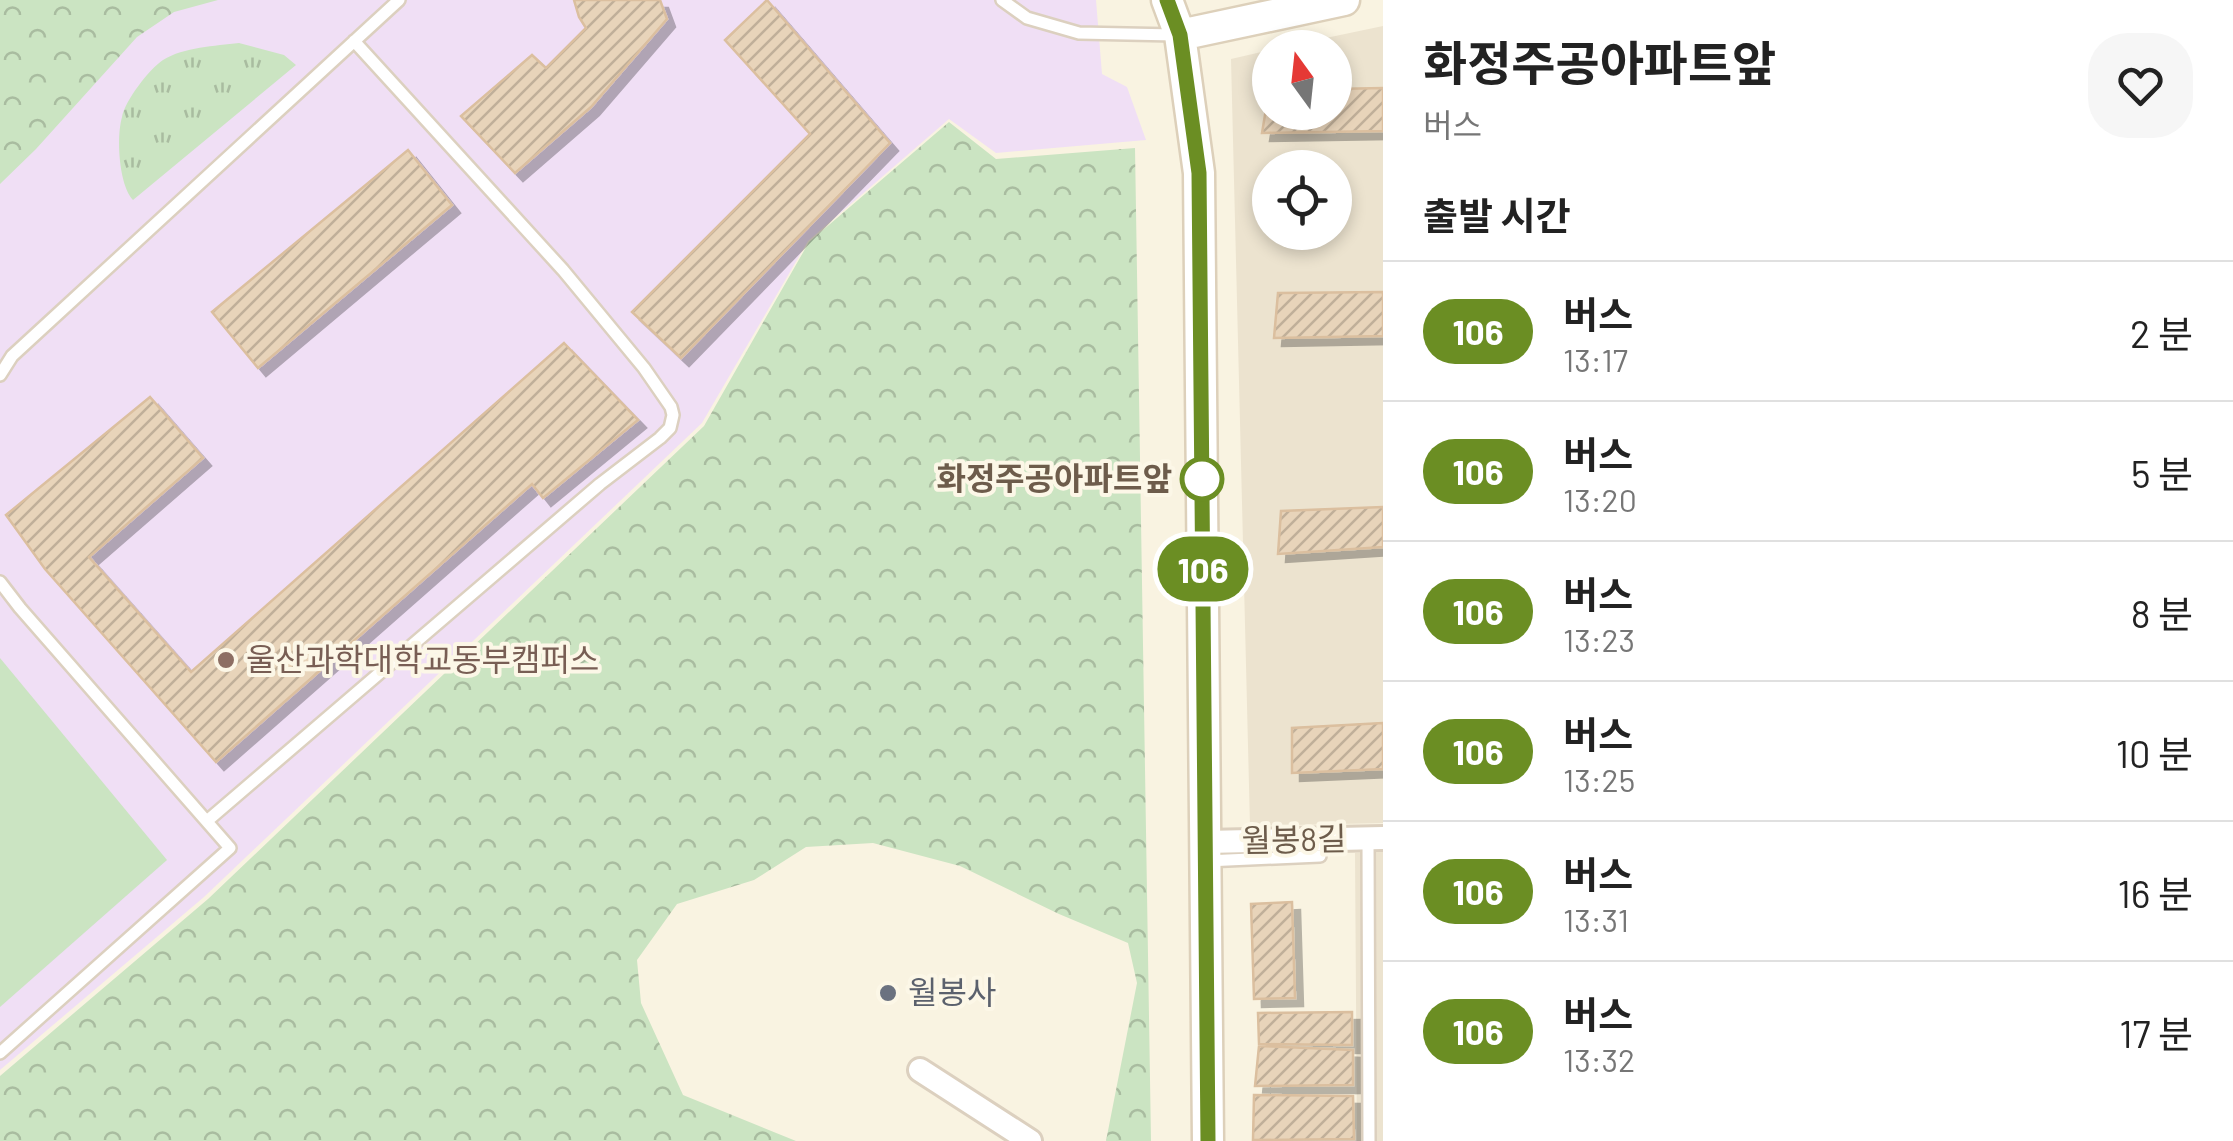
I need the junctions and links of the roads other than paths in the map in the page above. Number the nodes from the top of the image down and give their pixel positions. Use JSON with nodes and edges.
{"nodes":[{"id":1,"x":399,"y":0,"type":"edge"},
{"id":2,"x":1002,"y":0,"type":"edge"},
{"id":3,"x":1167,"y":0,"type":"edge"},
{"id":4,"x":1344,"y":0,"type":"edge"},
{"id":5,"x":1180,"y":35,"type":"junction"},
{"id":6,"x":354,"y":41,"type":"junction"},
{"id":7,"x":6,"y":358,"type":"edge"},
{"id":8,"x":0,"y":375,"type":"edge"},
{"id":9,"x":0,"y":582,"type":"edge"},
{"id":10,"x":206,"y":821,"type":"junction"},
{"id":11,"x":1375,"y":839,"type":"edge"},
{"id":12,"x":1206,"y":851,"type":"junction"},
{"id":13,"x":1320,"y":856,"type":"dead end"},
{"id":14,"x":0,"y":1053,"type":"edge"},
{"id":15,"x":920,"y":1070,"type":"dead end"},
{"id":16,"x":1030,"y":1141,"type":"edge"},
{"id":17,"x":1208,"y":1141,"type":"edge"},
{"id":18,"x":1369,"y":1141,"type":"edge"}],
"edges":[{"from":1,"to":6,"type":"lane"},
{"from":2,"to":5,"type":"lane"},
{"from":3,"to":5,"type":"main road"},
{"from":4,"to":5,"type":"main road"},
{"from":5,"to":12,"type":"main road"},
{"from":6,"to":7,"type":"lane"},
{"from":6,"to":10,"type":"lane"},
{"from":7,"to":8,"type":"lane"},
{"from":9,"to":10,"type":"lane"},
{"from":10,"to":14,"type":"lane"},
{"from":11,"to":12,"type":"street","name":"월봉8길"},
{"from":11,"to":18,"type":"lane"},
{"from":12,"to":13,"type":"lane"},
{"from":12,"to":17,"type":"main road"},
{"from":15,"to":16,"type":"street"}]}
